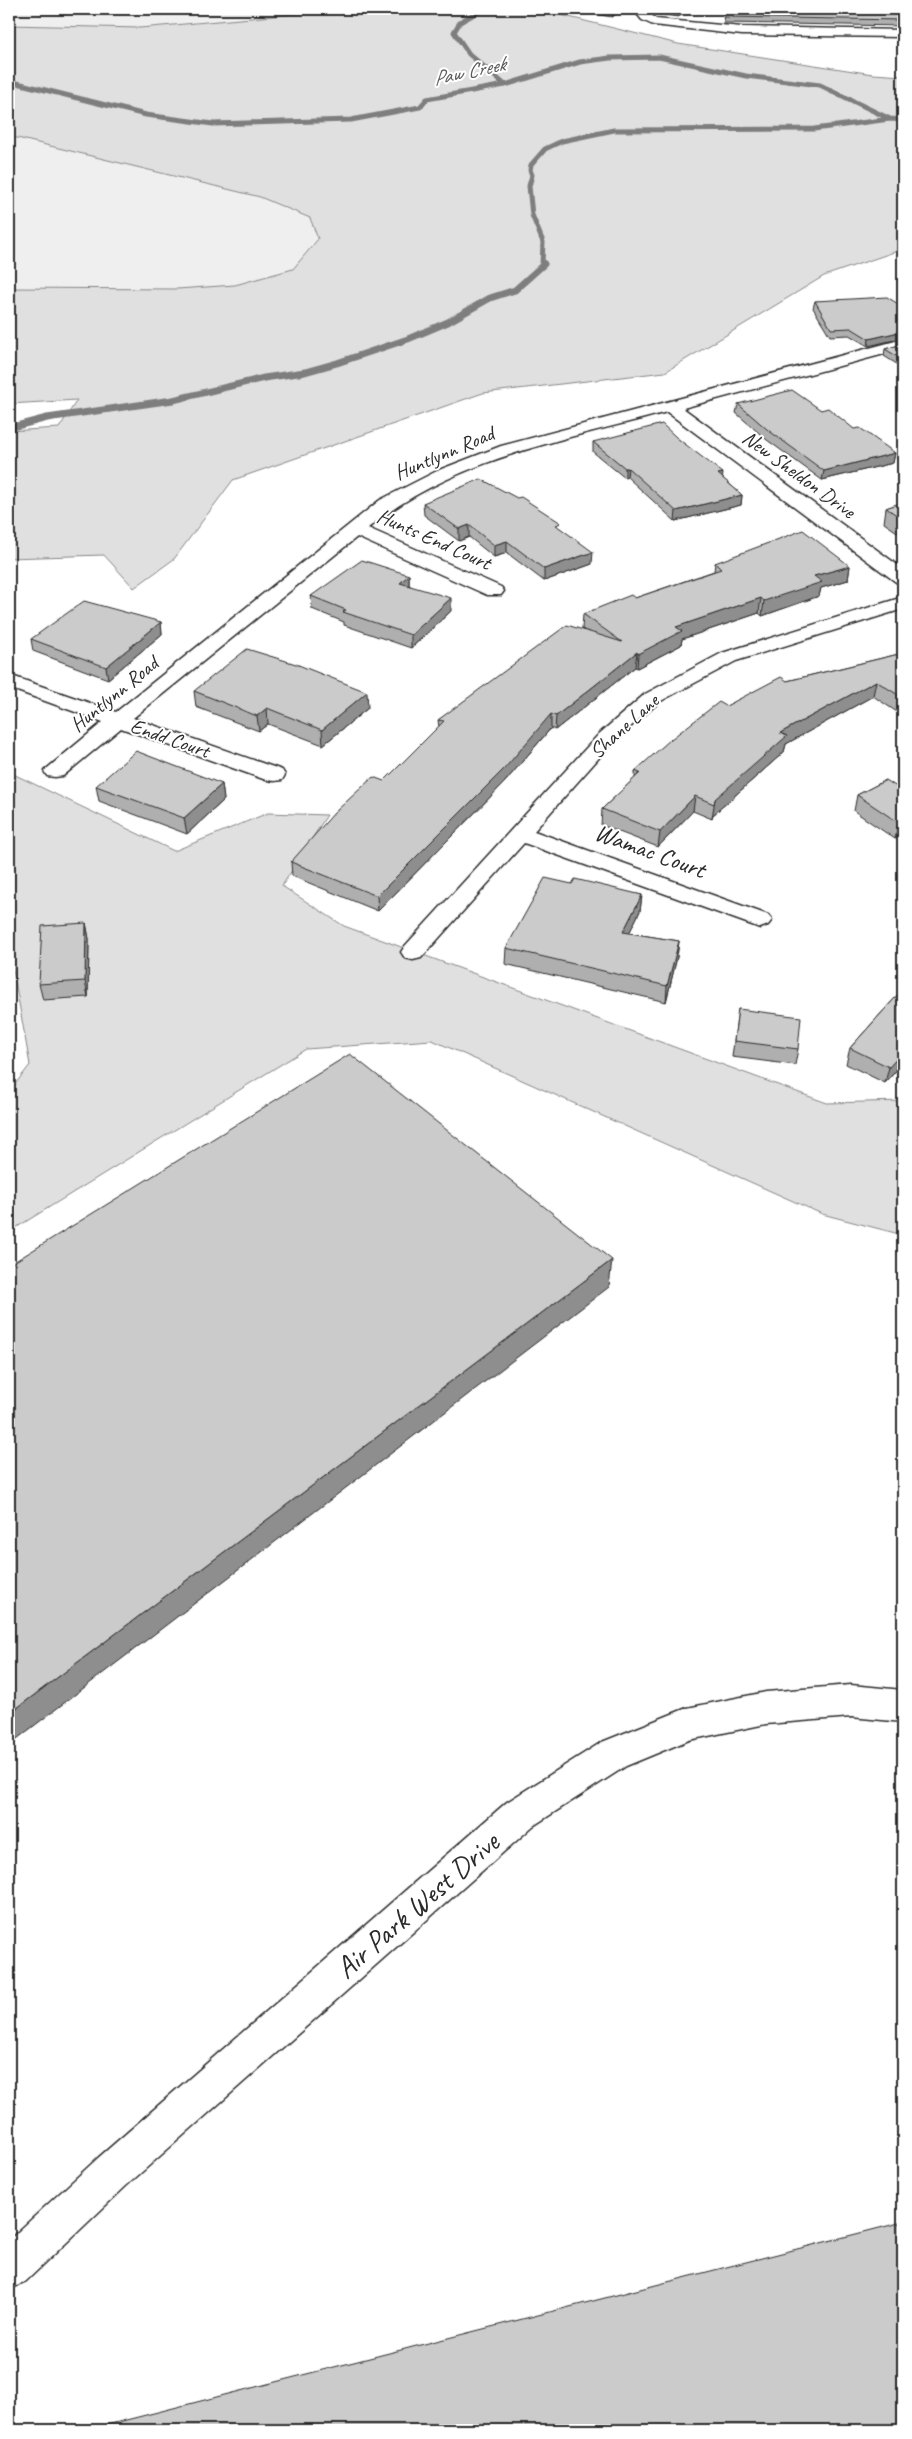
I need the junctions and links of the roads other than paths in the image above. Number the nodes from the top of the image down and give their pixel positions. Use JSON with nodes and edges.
{"nodes":[{"id":1,"x":639,"y":9,"type":"edge"},
{"id":2,"x":903,"y":34,"type":"edge"},
{"id":3,"x":903,"y":344,"type":"edge"},
{"id":4,"x":669,"y":406,"type":"junction"},
{"id":5,"x":354,"y":529,"type":"junction"},
{"id":6,"x":903,"y":578,"type":"edge"},
{"id":7,"x":494,"y":591,"type":"dead end"},
{"id":8,"x":903,"y":603,"type":"edge"},
{"id":9,"x":9,"y":681,"type":"edge"},
{"id":10,"x":117,"y":720,"type":"junction"},
{"id":11,"x":55,"y":771,"type":"dead end"},
{"id":12,"x":274,"y":775,"type":"dead end"},
{"id":13,"x":522,"y":834,"type":"junction"},
{"id":14,"x":760,"y":920,"type":"dead end"},
{"id":15,"x":413,"y":952,"type":"dead end"},
{"id":16,"x":903,"y":1706,"type":"edge"},
{"id":17,"x":9,"y":2268,"type":"edge"}],
"edges":[{"from":1,"to":2,"type":"street"},
{"from":3,"to":4,"type":"street","name":"Huntlynn Road"},
{"from":4,"to":5,"type":"street","name":"Huntlynn Road"},
{"from":4,"to":6,"type":"street","name":"New Sheldon Drive"},
{"from":5,"to":7,"type":"street","name":"Hunts End Court"},
{"from":5,"to":10,"type":"street","name":"Huntlynn Road"},
{"from":8,"to":13,"type":"street","name":"Shane Lane"},
{"from":9,"to":10,"type":"street","name":"Endd Court"},
{"from":10,"to":11,"type":"street","name":"Huntlynn Road"},
{"from":10,"to":12,"type":"street","name":"Endd Court"},
{"from":13,"to":14,"type":"street","name":"Wamac Court"},
{"from":13,"to":15,"type":"street","name":"Shane Lane"},
{"from":16,"to":17,"type":"street","name":"Air Park West Drive"}]}
